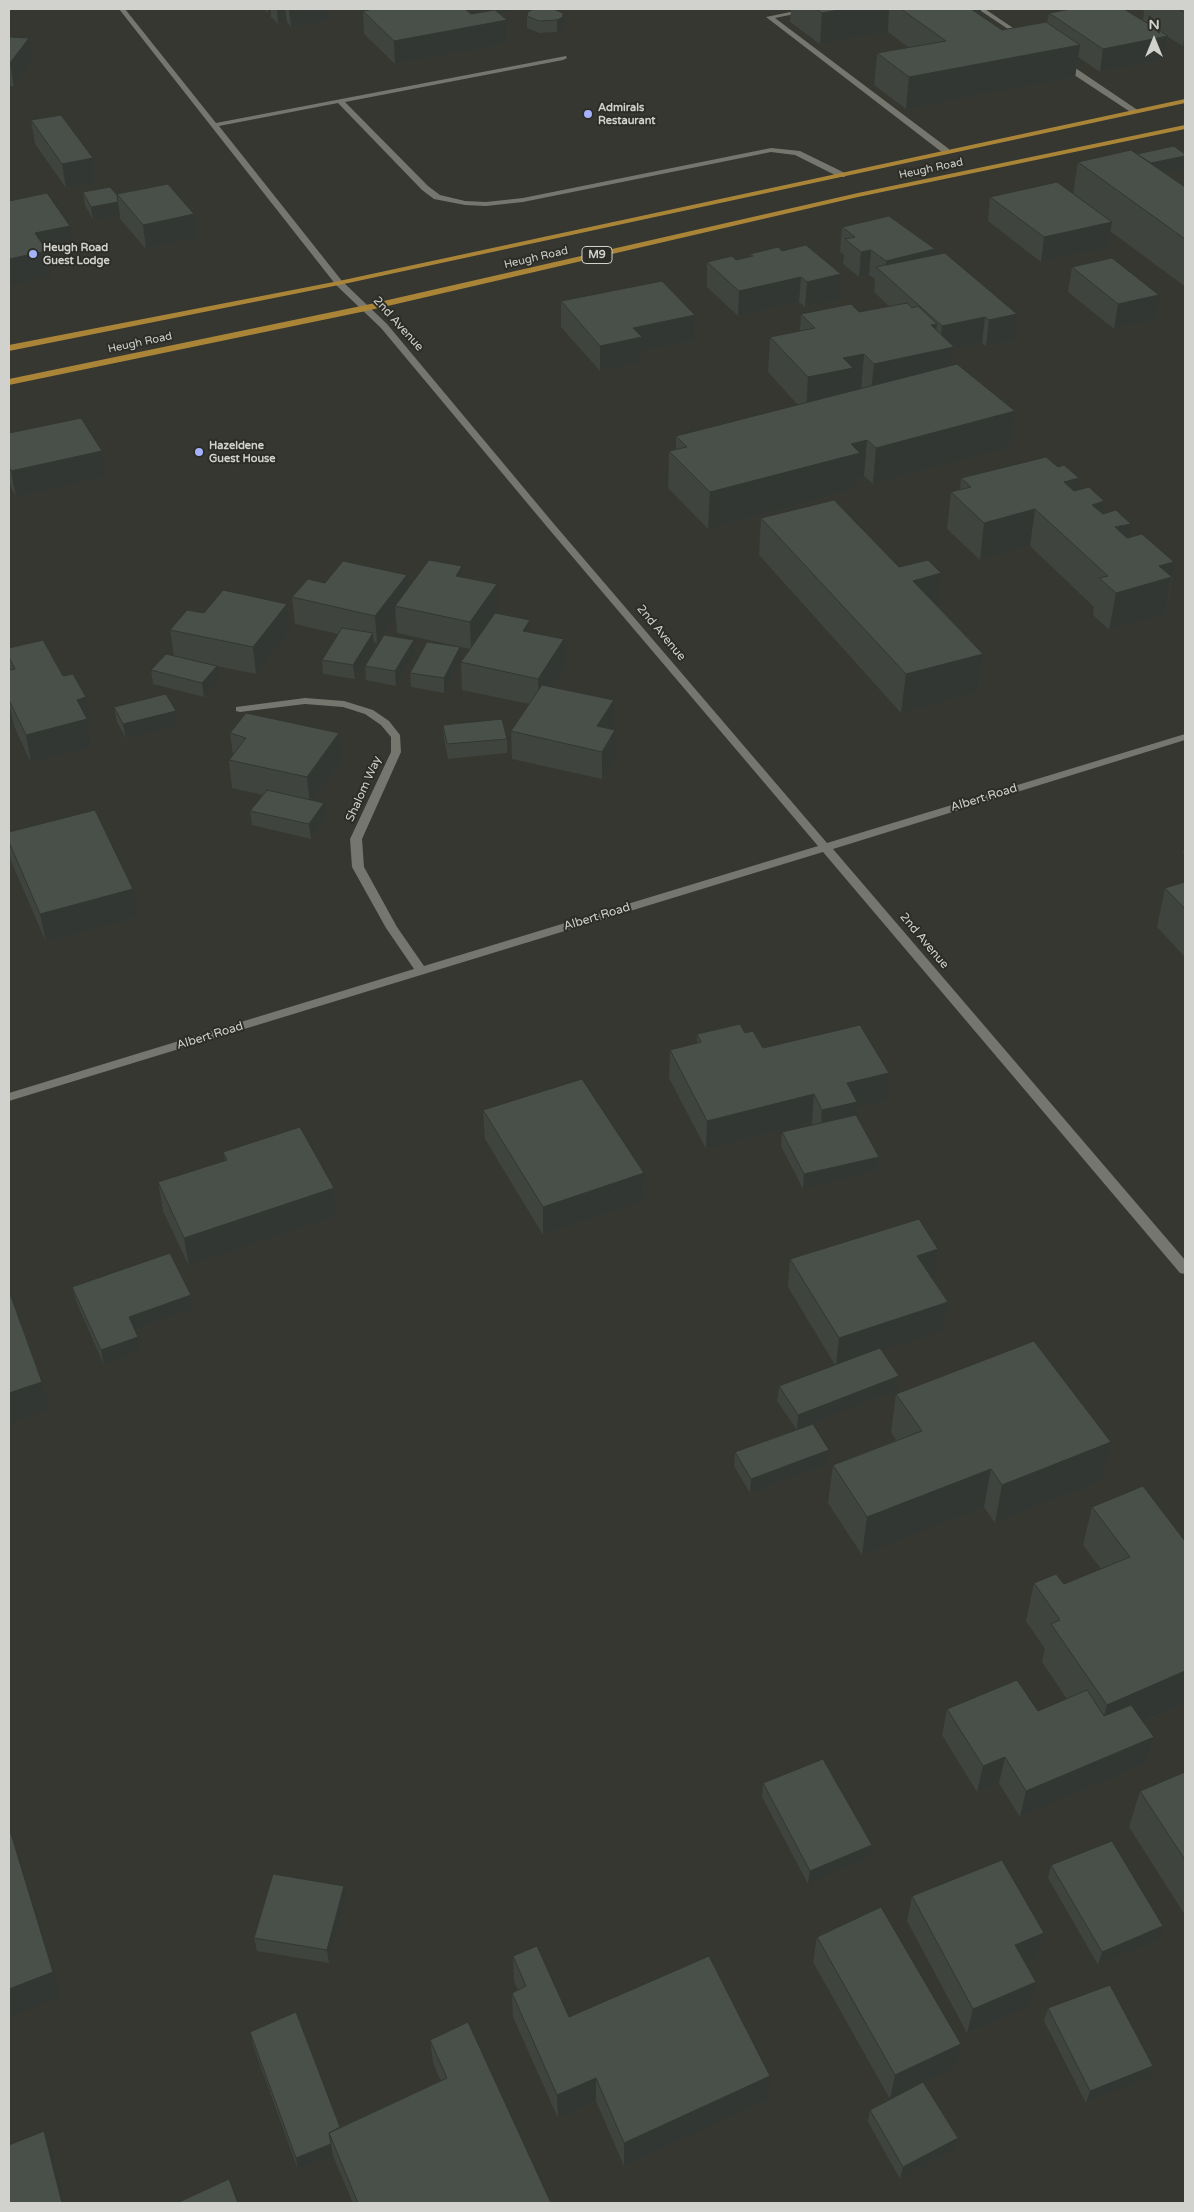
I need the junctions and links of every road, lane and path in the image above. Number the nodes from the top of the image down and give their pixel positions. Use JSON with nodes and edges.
{"nodes":[{"id":1,"x":122,"y":9,"type":"edge"},
{"id":2,"x":816,"y":9,"type":"edge"},
{"id":3,"x":981,"y":9,"type":"edge"},
{"id":4,"x":1031,"y":42,"type":"edge"},
{"id":5,"x":563,"y":58,"type":"dead end"},
{"id":6,"x":1056,"y":58,"type":"edge"},
{"id":7,"x":340,"y":101,"type":"junction"},
{"id":8,"x":1185,"y":101,"type":"edge"},
{"id":9,"x":1135,"y":111,"type":"junction"},
{"id":10,"x":215,"y":125,"type":"junction"},
{"id":11,"x":1185,"y":127,"type":"edge"},
{"id":12,"x":946,"y":151,"type":"junction"},
{"id":13,"x":842,"y":176,"type":"junction"},
{"id":14,"x":339,"y":282,"type":"junction"},
{"id":15,"x":366,"y":308,"type":"junction"},
{"id":16,"x":9,"y":348,"type":"edge"},
{"id":17,"x":9,"y":382,"type":"edge"},
{"id":18,"x":240,"y":709,"type":"dead end"},
{"id":19,"x":1185,"y":737,"type":"edge"},
{"id":20,"x":825,"y":846,"type":"junction"},
{"id":21,"x":422,"y":971,"type":"junction"},
{"id":22,"x":9,"y":1096,"type":"edge"},
{"id":23,"x":1185,"y":1269,"type":"edge"}],
"edges":[{"from":1,"to":10,"type":"street","name":"2nd Avenue"},
{"from":2,"to":12,"type":"street"},
{"from":3,"to":4,"type":"street"},
{"from":5,"to":7,"type":"street"},
{"from":6,"to":9,"type":"street"},
{"from":7,"to":10,"type":"street"},
{"from":7,"to":13,"type":"street"},
{"from":8,"to":9,"type":"main road","name":"Heugh Road","number":"M9"},
{"from":9,"to":12,"type":"main road","name":"Heugh Road","number":"M9"},
{"from":10,"to":14,"type":"street","name":"2nd Avenue"},
{"from":11,"to":15,"type":"main road","name":"Heugh Road","number":"M9"},
{"from":12,"to":13,"type":"main road","name":"Heugh Road","number":"M9"},
{"from":13,"to":14,"type":"main road","name":"Heugh Road","number":"M9"},
{"from":14,"to":15,"type":"street","name":"2nd Avenue"},
{"from":14,"to":16,"type":"main road","name":"Heugh Road","number":"M9"},
{"from":15,"to":17,"type":"main road","name":"Heugh Road","number":"M9"},
{"from":15,"to":20,"type":"street","name":"2nd Avenue"},
{"from":18,"to":21,"type":"street","name":"Shalom Way"},
{"from":19,"to":20,"type":"street","name":"Albert Road"},
{"from":20,"to":21,"type":"street","name":"Albert Road"},
{"from":20,"to":23,"type":"street","name":"2nd Avenue"},
{"from":21,"to":22,"type":"street","name":"Albert Road"}]}
